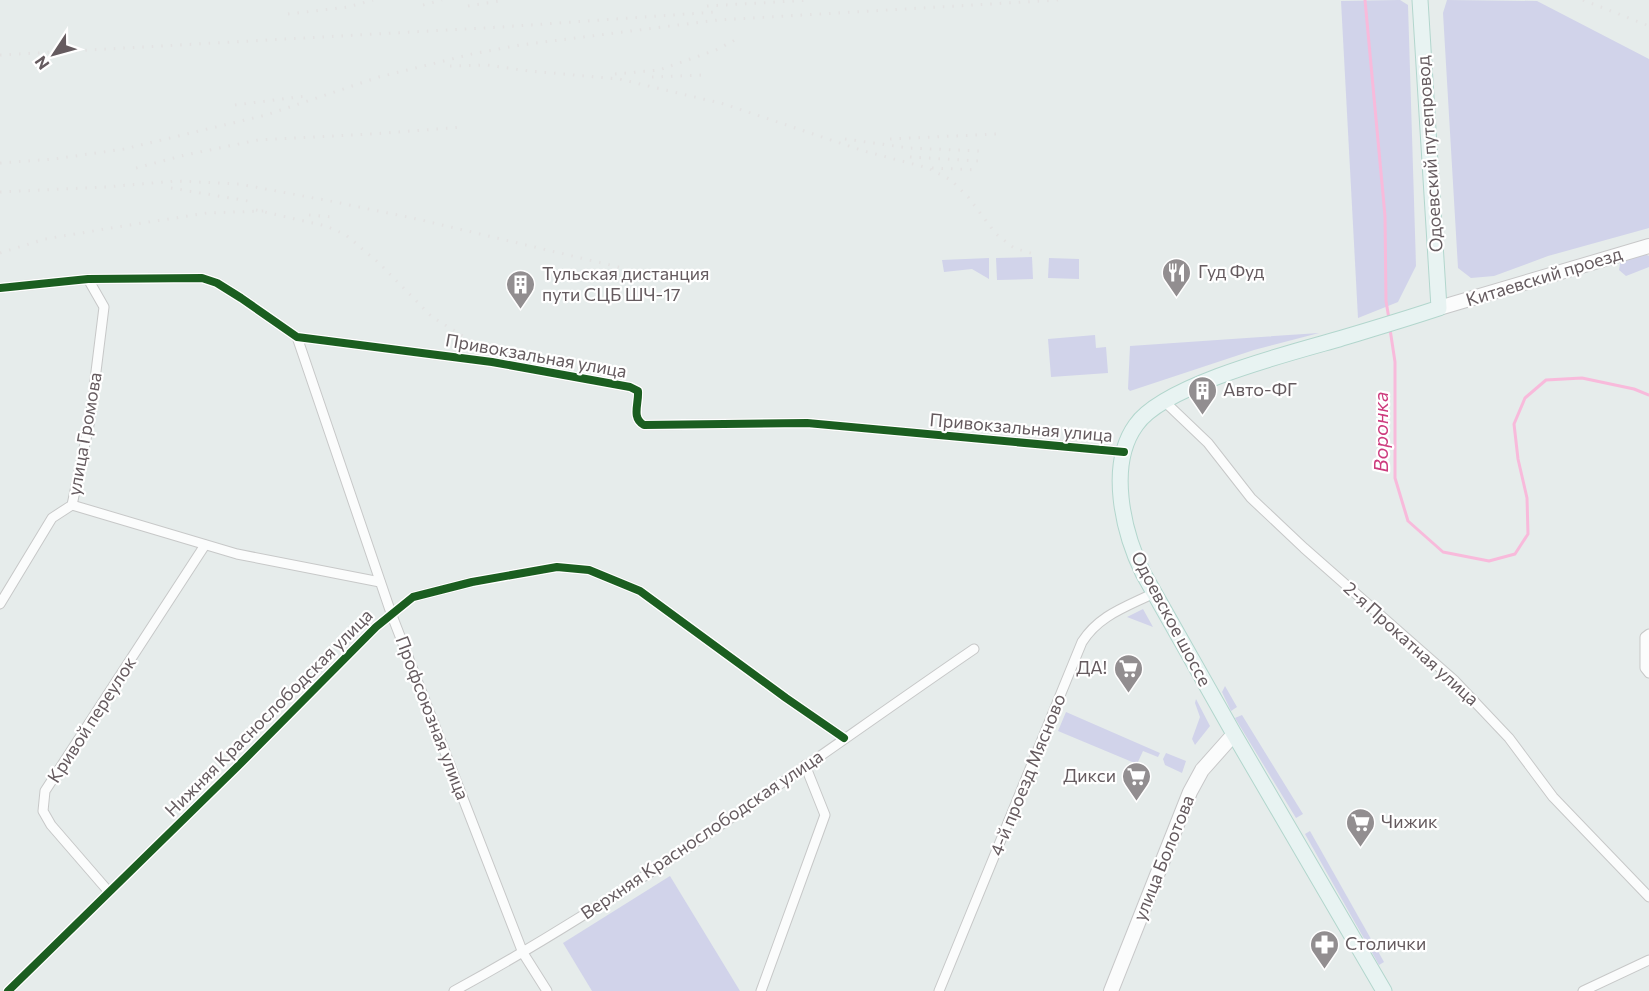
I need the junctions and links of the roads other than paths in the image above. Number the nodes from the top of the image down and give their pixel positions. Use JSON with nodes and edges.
{"nodes":[{"id":1,"x":1421,"y":5,"type":"edge"},
{"id":2,"x":1649,"y":246,"type":"edge"},
{"id":3,"x":88,"y":279,"type":"junction"},
{"id":4,"x":0,"y":288,"type":"edge"},
{"id":5,"x":1439,"y":308,"type":"junction"},
{"id":6,"x":297,"y":337,"type":"junction"},
{"id":7,"x":1163,"y":400,"type":"junction"},
{"id":8,"x":1124,"y":452,"type":"junction"},
{"id":9,"x":72,"y":506,"type":"junction"},
{"id":10,"x":205,"y":545,"type":"junction"},
{"id":11,"x":380,"y":582,"type":"junction"},
{"id":12,"x":1154,"y":593,"type":"junction"},
{"id":13,"x":0,"y":603,"type":"edge"},
{"id":14,"x":391,"y":613,"type":"junction"},
{"id":15,"x":1647,"y":636,"type":"edge"},
{"id":16,"x":974,"y":649,"type":"dead end"},
{"id":17,"x":1649,"y":673,"type":"edge"},
{"id":18,"x":1234,"y":735,"type":"junction"},
{"id":19,"x":844,"y":738,"type":"junction"},
{"id":20,"x":805,"y":765,"type":"junction"},
{"id":21,"x":109,"y":891,"type":"junction"},
{"id":22,"x":1649,"y":897,"type":"edge"},
{"id":23,"x":523,"y":954,"type":"junction"},
{"id":24,"x":1649,"y":960,"type":"edge"},
{"id":25,"x":8,"y":991,"type":"edge"},
{"id":26,"x":454,"y":991,"type":"edge"},
{"id":27,"x":547,"y":991,"type":"edge"},
{"id":28,"x":761,"y":991,"type":"edge"},
{"id":29,"x":939,"y":991,"type":"edge"},
{"id":30,"x":1111,"y":991,"type":"edge"},
{"id":31,"x":1384,"y":991,"type":"edge"},
{"id":32,"x":1582,"y":991,"type":"edge"}],
"edges":[{"from":1,"to":5,"type":"main road","name":"Одоевский путепровод"},
{"from":2,"to":5,"type":"street","name":"Китаевский проезд"},
{"from":3,"to":4,"type":"street","name":"Привокзальная улица"},
{"from":3,"to":6,"type":"street","name":"Привокзальная улица"},
{"from":3,"to":9,"type":"street","name":"улица Громова"},
{"from":5,"to":7,"type":"main road","name":"Одоевское шоссе"},
{"from":6,"to":8,"type":"street","name":"Привокзальная улица"},
{"from":6,"to":11,"type":"street","name":"Профсоюзная улица"},
{"from":7,"to":8,"type":"main road","name":"Одоевское шоссе"},
{"from":7,"to":22,"type":"street","name":"2-я Прокатная улица"},
{"from":8,"to":12,"type":"main road","name":"Одоевское шоссе"},
{"from":9,"to":10,"type":"street"},
{"from":9,"to":13,"type":"street","name":"улица Громова"},
{"from":10,"to":11,"type":"street"},
{"from":10,"to":21,"type":"street","name":"Кривой переулок"},
{"from":11,"to":14,"type":"street","name":"Профсоюзная улица"},
{"from":12,"to":18,"type":"main road","name":"Одоевское шоссе"},
{"from":12,"to":29,"type":"street","name":"4-й проезд Мясново"},
{"from":14,"to":19,"type":"street","name":"Нижняя Краснослободская улица"},
{"from":14,"to":21,"type":"street","name":"Нижняя Краснослободская улица"},
{"from":14,"to":23,"type":"street","name":"Профсоюзная улица"},
{"from":15,"to":17,"type":"street"},
{"from":16,"to":19,"type":"street","name":"Верхняя Краснослободская улица"},
{"from":18,"to":30,"type":"street","name":"улица Болотова"},
{"from":18,"to":31,"type":"main road","name":"Одоевское шоссе"},
{"from":19,"to":20,"type":"street","name":"Верхняя Краснослободская улица"},
{"from":20,"to":23,"type":"street","name":"Верхняя Краснослободская улица"},
{"from":20,"to":28,"type":"street"},
{"from":21,"to":25,"type":"street","name":"Нижняя Краснослободская улица"},
{"from":23,"to":26,"type":"street","name":"Верхняя Краснослободская улица"},
{"from":23,"to":27,"type":"street","name":"Профсоюзная улица"},
{"from":24,"to":32,"type":"street"}]}
